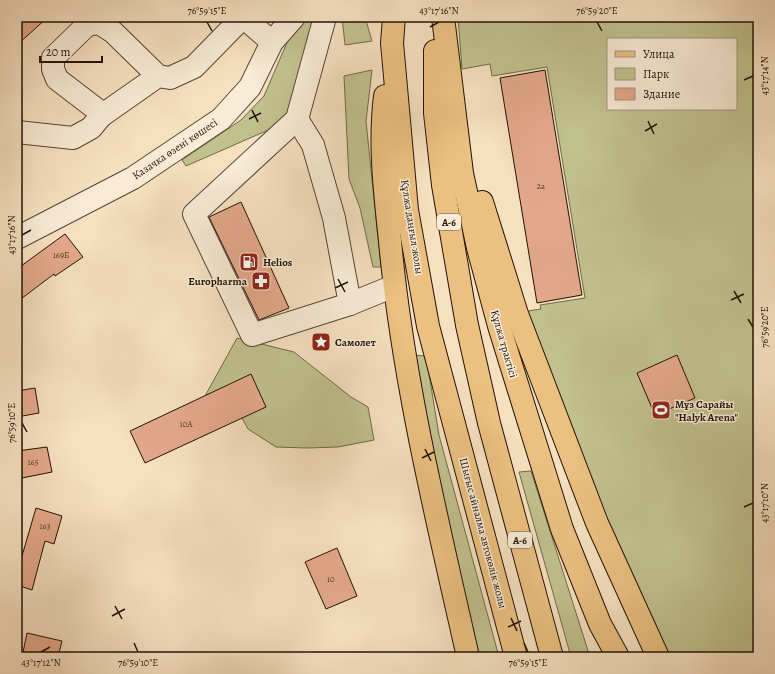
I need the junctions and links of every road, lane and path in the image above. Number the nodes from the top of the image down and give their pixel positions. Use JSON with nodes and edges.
{"nodes":[{"id":1,"x":243,"y":17,"type":"edge"},
{"id":2,"x":294,"y":17,"type":"edge"},
{"id":3,"x":325,"y":17,"type":"edge"},
{"id":4,"x":394,"y":17,"type":"edge"},
{"id":5,"x":437,"y":17,"type":"edge"},
{"id":6,"x":443,"y":17,"type":"edge"},
{"id":7,"x":272,"y":42,"type":"junction"},
{"id":8,"x":392,"y":43,"type":"junction"},
{"id":9,"x":158,"y":76,"type":"junction"},
{"id":10,"x":454,"y":101,"type":"junction"},
{"id":11,"x":101,"y":116,"type":"junction"},
{"id":12,"x":297,"y":119,"type":"junction"},
{"id":13,"x":17,"y":132,"type":"edge"},
{"id":14,"x":17,"y":238,"type":"edge"},
{"id":15,"x":394,"y":286,"type":"junction"},
{"id":16,"x":350,"y":304,"type":"junction"},
{"id":17,"x":456,"y":432,"type":"joint"},
{"id":18,"x":468,"y":657,"type":"edge"},
{"id":19,"x":516,"y":657,"type":"edge"},
{"id":20,"x":552,"y":657,"type":"edge"},
{"id":21,"x":618,"y":657,"type":"edge"},
{"id":22,"x":658,"y":657,"type":"edge"}],
"edges":[{"from":1,"to":7,"type":"street"},
{"from":1,"to":9,"type":"street"},
{"from":2,"to":7,"type":"street","name":"Казачка өзені көшесі"},
{"from":3,"to":12,"type":"street"},
{"from":4,"to":8,"type":"main road","name":"Құлжа даңғыл жолы"},
{"from":5,"to":20,"type":"main road","number":"A-6"},
{"from":6,"to":10,"type":"main road","name":"Құлжа трактісі"},
{"from":7,"to":14,"type":"street","name":"Казачка өзені көшесі"},
{"from":8,"to":15,"type":"main road"},
{"from":8,"to":17,"type":"main road","name":"Құлжа даңғыл жолы"},
{"from":9,"to":11,"type":"street"},
{"from":9,"to":11,"type":"street"},
{"from":10,"to":21,"type":"main road","name":"Құлжа трактісі"},
{"from":10,"to":22,"type":"main road"},
{"from":11,"to":13,"type":"street"},
{"from":12,"to":16,"type":"street"},
{"from":12,"to":16,"type":"street"},
{"from":15,"to":16,"type":"street"},
{"from":15,"to":18,"type":"main road"},
{"from":17,"to":19,"type":"main road","name":"Шығыс айналма автокөлік жолы"}]}
